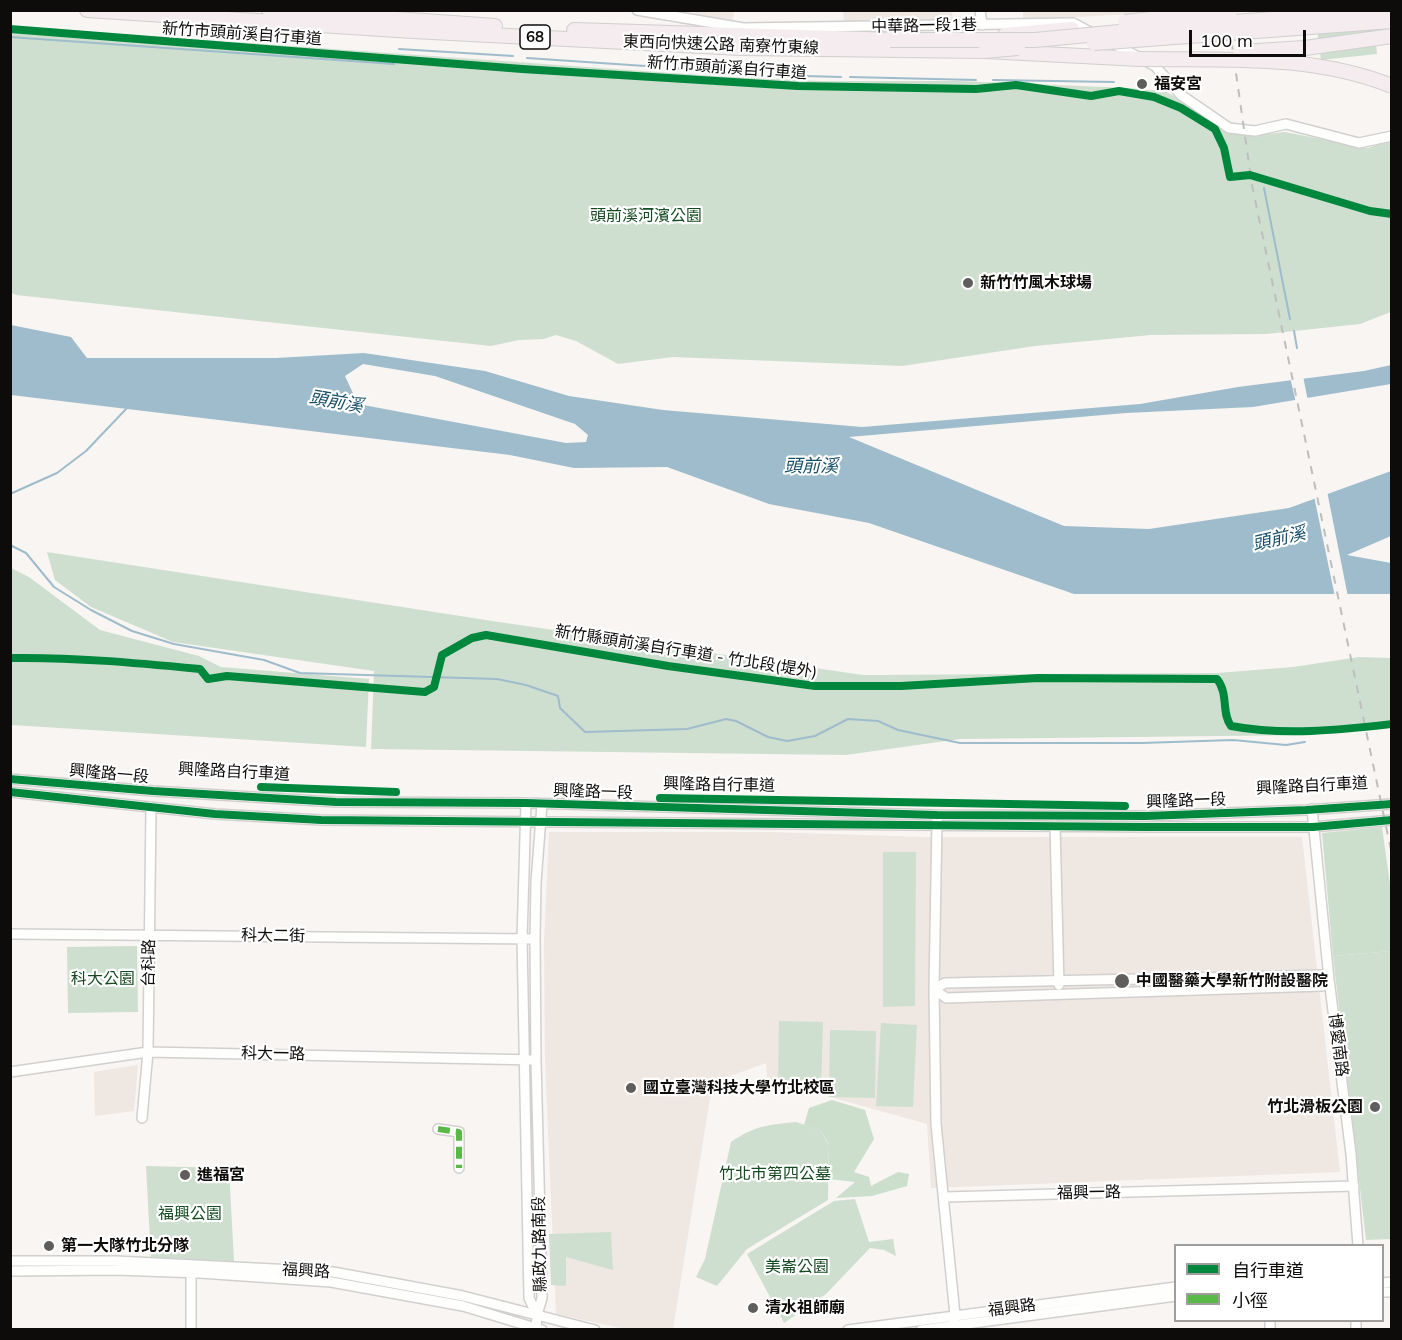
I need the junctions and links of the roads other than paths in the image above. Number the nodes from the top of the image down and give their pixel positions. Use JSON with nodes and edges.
{"nodes":[{"id":1,"x":87,"y":10,"type":"edge"},
{"id":2,"x":269,"y":10,"type":"edge"},
{"id":3,"x":637,"y":10,"type":"edge"},
{"id":4,"x":980,"y":10,"type":"edge"},
{"id":5,"x":1230,"y":10,"type":"edge"},
{"id":6,"x":1385,"y":10,"type":"edge"},
{"id":7,"x":1392,"y":21,"type":"edge"},
{"id":8,"x":982,"y":25,"type":"junction"},
{"id":9,"x":1392,"y":36,"type":"edge"},
{"id":10,"x":890,"y":40,"type":"junction"},
{"id":11,"x":984,"y":51,"type":"junction"},
{"id":12,"x":1140,"y":59,"type":"junction"},
{"id":13,"x":1392,"y":86,"type":"edge"},
{"id":14,"x":1392,"y":136,"type":"edge"},
{"id":15,"x":10,"y":779,"type":"edge"},
{"id":16,"x":10,"y":792,"type":"edge"},
{"id":17,"x":526,"y":803,"type":"junction"},
{"id":18,"x":542,"y":804,"type":"junction"},
{"id":19,"x":1392,"y":804,"type":"edge"},
{"id":20,"x":151,"y":808,"type":"junction"},
{"id":21,"x":1312,"y":809,"type":"junction"},
{"id":22,"x":937,"y":815,"type":"junction"},
{"id":23,"x":1392,"y":820,"type":"edge"},
{"id":24,"x":525,"y":822,"type":"junction"},
{"id":25,"x":540,"y":823,"type":"junction"},
{"id":26,"x":937,"y":826,"type":"junction"},
{"id":27,"x":1055,"y":826,"type":"junction"},
{"id":28,"x":1313,"y":827,"type":"junction"},
{"id":29,"x":10,"y":934,"type":"edge"},
{"id":30,"x":150,"y":935,"type":"junction"},
{"id":31,"x":522,"y":939,"type":"junction"},
{"id":32,"x":535,"y":939,"type":"junction"},
{"id":33,"x":1329,"y":979,"type":"junction"},
{"id":34,"x":1059,"y":981,"type":"junction"},
{"id":35,"x":934,"y":989,"type":"junction"},
{"id":36,"x":1059,"y":994,"type":"junction"},
{"id":37,"x":148,"y":1052,"type":"junction"},
{"id":38,"x":524,"y":1060,"type":"junction"},
{"id":39,"x":536,"y":1060,"type":"junction"},
{"id":40,"x":10,"y":1072,"type":"edge"},
{"id":41,"x":142,"y":1118,"type":"dead end"},
{"id":42,"x":438,"y":1129,"type":"dead end"},
{"id":43,"x":459,"y":1168,"type":"dead end"},
{"id":44,"x":1354,"y":1186,"type":"junction"},
{"id":45,"x":944,"y":1197,"type":"junction"},
{"id":46,"x":1358,"y":1244,"type":"edge"},
{"id":47,"x":10,"y":1261,"type":"edge"},
{"id":48,"x":191,"y":1269,"type":"junction"},
{"id":49,"x":10,"y":1271,"type":"edge"},
{"id":50,"x":1174,"y":1287,"type":"edge"},
{"id":51,"x":1174,"y":1296,"type":"edge"},
{"id":52,"x":537,"y":1315,"type":"junction"},
{"id":53,"x":955,"y":1315,"type":"junction"},
{"id":54,"x":951,"y":1328,"type":"edge"},
{"id":55,"x":191,"y":1329,"type":"edge"},
{"id":56,"x":538,"y":1329,"type":"edge"},
{"id":57,"x":595,"y":1329,"type":"edge"},
{"id":58,"x":848,"y":1329,"type":"edge"},
{"id":59,"x":921,"y":1329,"type":"edge"}],
"edges":[{"from":1,"to":11,"type":"highway","name":"東西向快速公路 南寮竹東線","number":"68"},
{"from":2,"to":10,"type":"highway","name":"東西向快速公路 南寮竹東線","number":"68"},
{"from":3,"to":8,"type":"street","name":"中華路一段1巷"},
{"from":4,"to":8,"type":"street"},
{"from":5,"to":10,"type":"highway","bridge":true},
{"from":6,"to":10,"type":"highway","name":"東西向快速公路 南寮竹東線","number":"68","bridge":true},
{"from":7,"to":11,"type":"highway","name":"東西向快速公路 南寮竹東線","number":"68","bridge":true},
{"from":8,"to":14,"type":"street","name":"中華路一段1巷"},
{"from":9,"to":12,"type":"highway","bridge":true},
{"from":11,"to":12,"type":"highway","bridge":true},
{"from":12,"to":13,"type":"highway","bridge":true},
{"from":15,"to":17,"type":"street","name":"興隆路一段"},
{"from":16,"to":20,"type":"street","name":"興隆路一段"},
{"from":17,"to":18,"type":"street","name":"興隆路一段"},
{"from":17,"to":24,"type":"street","name":"縣政九路南段"},
{"from":18,"to":22,"type":"street","name":"興隆路一段"},
{"from":18,"to":25,"type":"street","name":"縣政九路南段"},
{"from":19,"to":21,"type":"street","name":"興隆路一段"},
{"from":20,"to":24,"type":"street","name":"興隆路一段"},
{"from":20,"to":30,"type":"street","name":"台科路"},
{"from":21,"to":22,"type":"street","name":"興隆路一段"},
{"from":21,"to":28,"type":"street","name":"博愛南路"},
{"from":22,"to":26,"type":"street"},
{"from":23,"to":28,"type":"street","name":"興隆路一段"},
{"from":24,"to":25,"type":"street","name":"興隆路一段"},
{"from":24,"to":31,"type":"street","name":"縣政九路南段"},
{"from":25,"to":26,"type":"street","name":"興隆路一段"},
{"from":25,"to":32,"type":"street","name":"縣政九路南段"},
{"from":26,"to":27,"type":"street","name":"興隆路一段"},
{"from":26,"to":35,"type":"street"},
{"from":27,"to":28,"type":"street","name":"興隆路一段"},
{"from":27,"to":34,"type":"street"},
{"from":28,"to":33,"type":"street","name":"博愛南路"},
{"from":29,"to":30,"type":"street","name":"科大二街"},
{"from":30,"to":31,"type":"street","name":"科大二街"},
{"from":30,"to":37,"type":"street","name":"台科路"},
{"from":31,"to":32,"type":"street","name":"科大二街"},
{"from":31,"to":38,"type":"street","name":"縣政九路南段"},
{"from":32,"to":39,"type":"street","name":"縣政九路南段"},
{"from":33,"to":34,"type":"street"},
{"from":33,"to":36,"type":"street"},
{"from":33,"to":44,"type":"street","name":"博愛南路"},
{"from":34,"to":35,"type":"street"},
{"from":34,"to":36,"type":"street"},
{"from":35,"to":36,"type":"street"},
{"from":35,"to":45,"type":"street"},
{"from":37,"to":38,"type":"street","name":"科大一路"},
{"from":37,"to":40,"type":"street","name":"科大一路"},
{"from":37,"to":41,"type":"street","name":"台科路"},
{"from":38,"to":39,"type":"street","name":"科大一路"},
{"from":38,"to":52,"type":"street","name":"縣政九路南段"},
{"from":39,"to":52,"type":"street","name":"縣政九路南段"},
{"from":42,"to":43,"type":"street"},
{"from":44,"to":45,"type":"street","name":"福興一路"},
{"from":44,"to":46,"type":"street","name":"博愛南路"},
{"from":45,"to":53,"type":"street"},
{"from":47,"to":48,"type":"street","name":"福興路"},
{"from":48,"to":49,"type":"street","name":"福興路"},
{"from":48,"to":52,"type":"street","name":"福興路"},
{"from":48,"to":55,"type":"street"},
{"from":48,"to":56,"type":"street","name":"福興路"},
{"from":50,"to":53,"type":"street","name":"福興路"},
{"from":51,"to":54,"type":"street","name":"福興路"},
{"from":52,"to":56,"type":"street"},
{"from":52,"to":57,"type":"street","name":"福興路"},
{"from":53,"to":54,"type":"street"},
{"from":53,"to":58,"type":"street","name":"福興路"},
{"from":54,"to":59,"type":"street","name":"福興路"}]}
